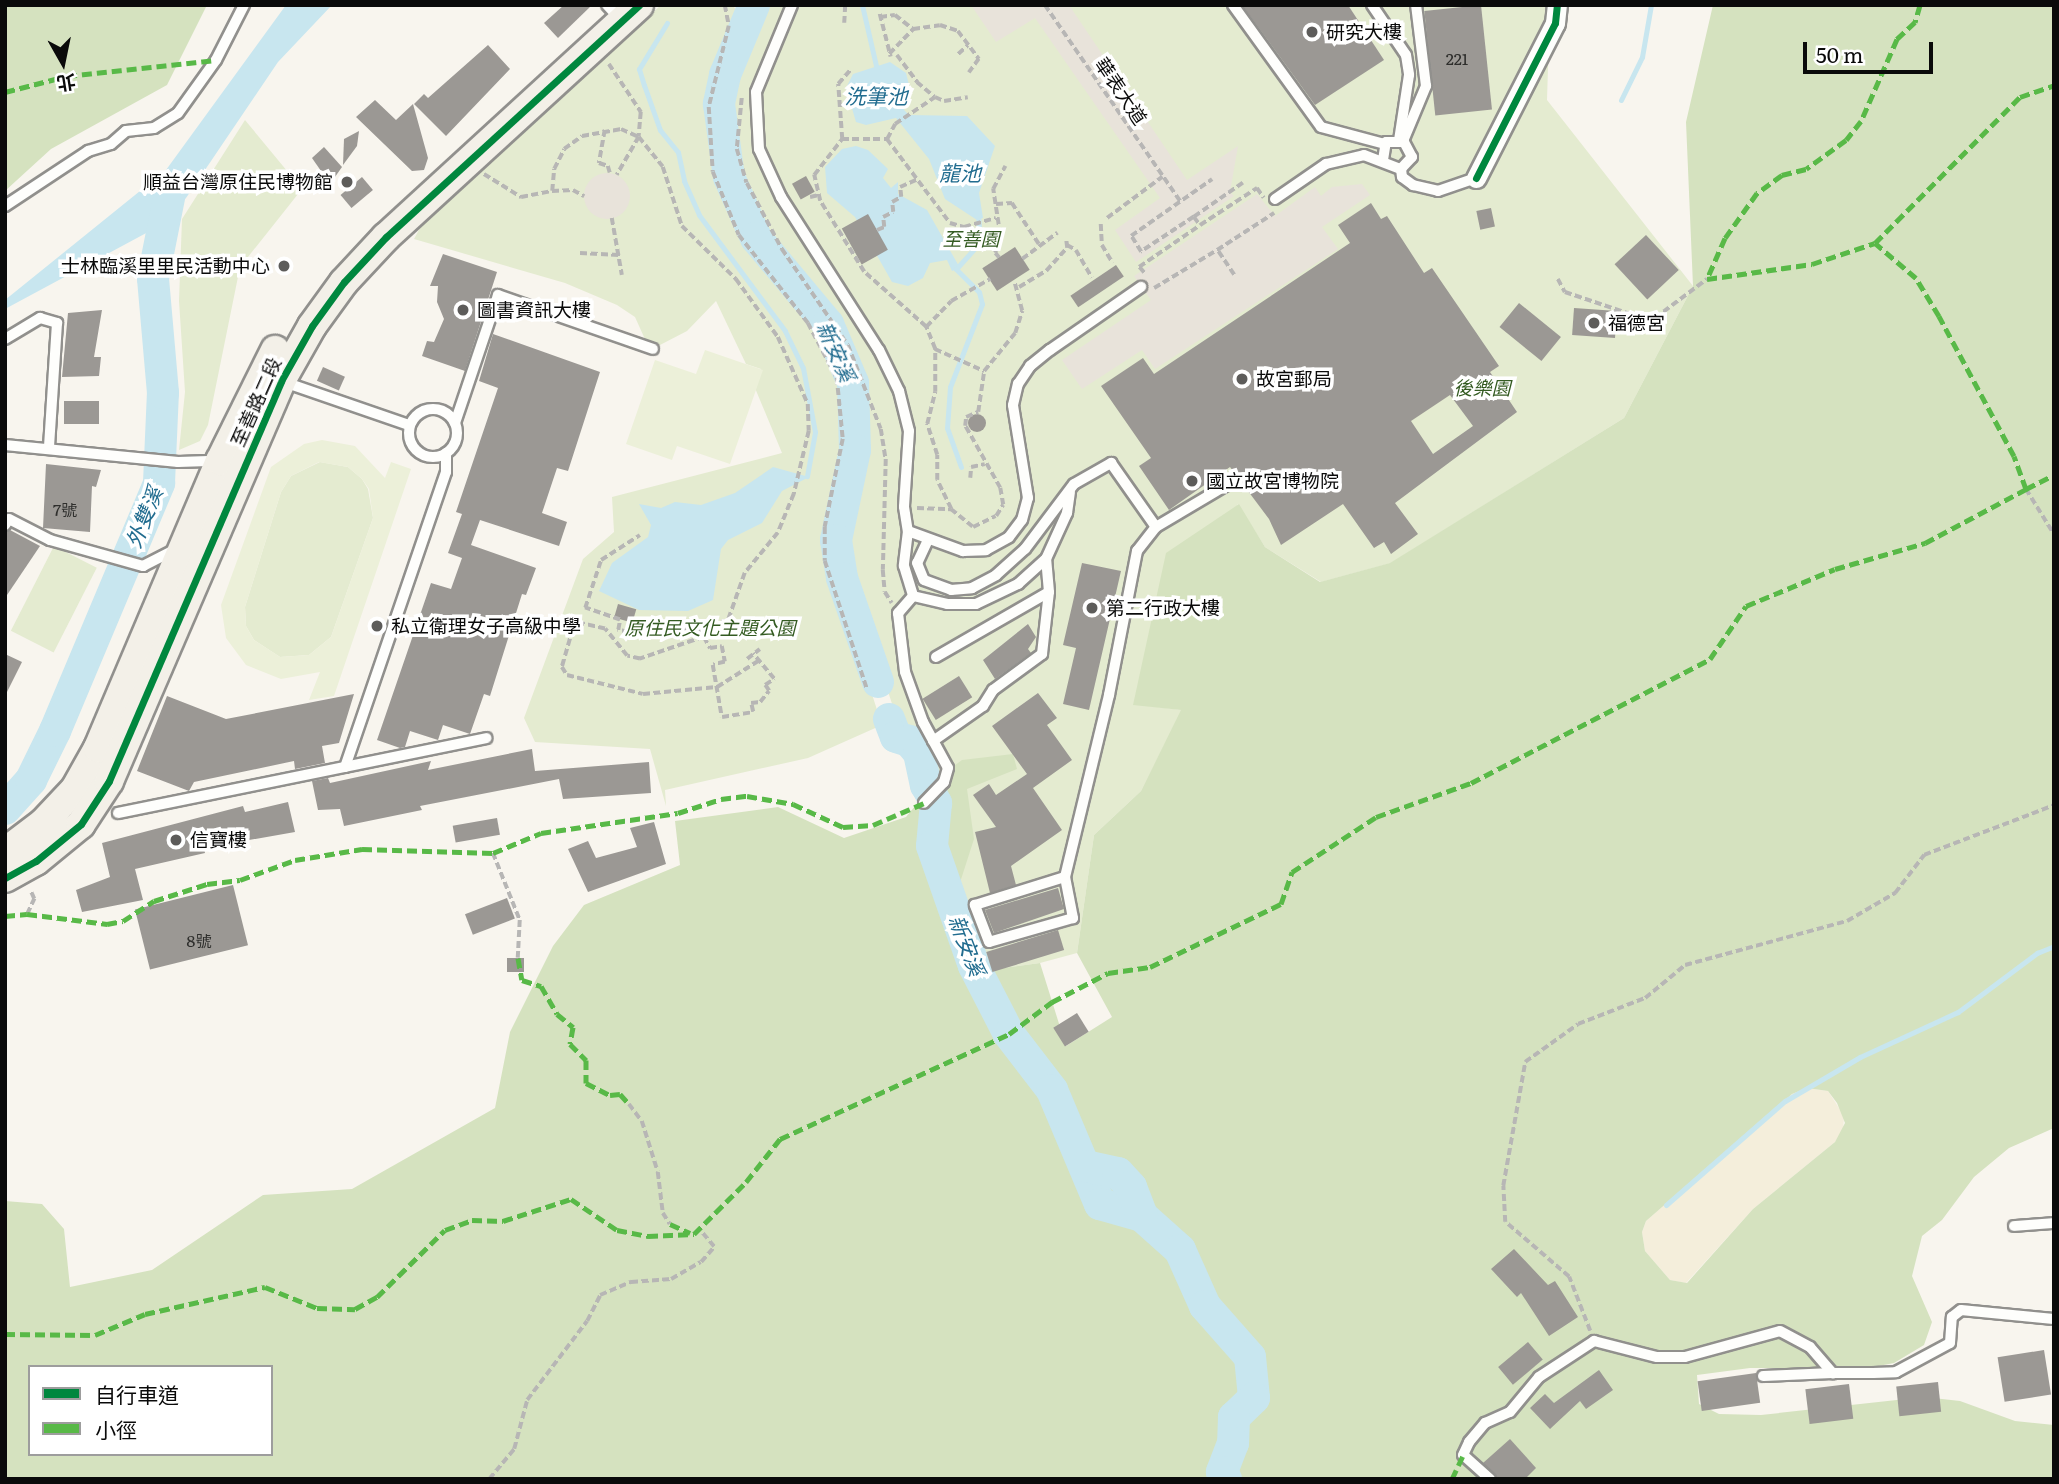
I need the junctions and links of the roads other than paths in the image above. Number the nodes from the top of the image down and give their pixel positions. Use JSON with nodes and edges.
{"nodes":[{"id":1,"x":244,"y":5,"type":"edge"},
{"id":2,"x":792,"y":5,"type":"edge"},
{"id":3,"x":1233,"y":5,"type":"edge"},
{"id":4,"x":1372,"y":5,"type":"edge"},
{"id":5,"x":1416,"y":5,"type":"edge"},
{"id":6,"x":1557,"y":5,"type":"edge"},
{"id":7,"x":618,"y":9,"type":"edge"},
{"id":8,"x":1401,"y":140,"type":"junction"},
{"id":9,"x":1385,"y":144,"type":"junction"},
{"id":10,"x":1383,"y":160,"type":"junction"},
{"id":11,"x":1401,"y":169,"type":"junction"},
{"id":12,"x":1476,"y":178,"type":"joint"},
{"id":13,"x":1275,"y":199,"type":"dead end"},
{"id":14,"x":5,"y":206,"type":"edge"},
{"id":15,"x":1141,"y":287,"type":"dead end"},
{"id":16,"x":5,"y":339,"type":"edge"},
{"id":17,"x":653,"y":349,"type":"dead end"},
{"id":18,"x":272,"y":377,"type":"junction"},
{"id":19,"x":455,"y":423,"type":"junction"},
{"id":20,"x":409,"y":425,"type":"junction"},
{"id":21,"x":5,"y":445,"type":"edge"},
{"id":22,"x":49,"y":448,"type":"junction"},
{"id":23,"x":446,"y":453,"type":"junction"},
{"id":24,"x":231,"y":465,"type":"junction"},
{"id":25,"x":1230,"y":483,"type":"dead end"},
{"id":26,"x":1070,"y":492,"type":"junction"},
{"id":27,"x":5,"y":525,"type":"edge"},
{"id":28,"x":1156,"y":527,"type":"junction"},
{"id":29,"x":908,"y":531,"type":"junction"},
{"id":30,"x":927,"y":542,"type":"junction"},
{"id":31,"x":204,"y":553,"type":"junction"},
{"id":32,"x":1046,"y":559,"type":"junction"},
{"id":33,"x":1049,"y":592,"type":"junction"},
{"id":34,"x":913,"y":596,"type":"junction"},
{"id":35,"x":936,"y":657,"type":"dead end"},
{"id":36,"x":486,"y":738,"type":"dead end"},
{"id":37,"x":933,"y":741,"type":"junction"},
{"id":38,"x":345,"y":766,"type":"junction"},
{"id":39,"x":924,"y":803,"type":"dead end"},
{"id":40,"x":118,"y":813,"type":"dead end"},
{"id":41,"x":5,"y":852,"type":"edge"},
{"id":42,"x":1065,"y":877,"type":"junction"},
{"id":43,"x":17,"y":883,"type":"edge"},
{"id":44,"x":2054,"y":1223,"type":"edge"},
{"id":45,"x":2014,"y":1226,"type":"dead end"},
{"id":46,"x":2054,"y":1319,"type":"edge"},
{"id":47,"x":1833,"y":1373,"type":"junction"},
{"id":48,"x":1763,"y":1376,"type":"dead end"},
{"id":49,"x":1490,"y":1479,"type":"edge"}],
"edges":[{"from":1,"to":14,"type":"lane"},
{"from":2,"to":29,"type":"lane"},
{"from":3,"to":9,"type":"lane"},
{"from":4,"to":8,"type":"lane"},
{"from":5,"to":8,"type":"lane"},
{"from":6,"to":12,"type":"street"},
{"from":7,"to":18,"type":"street","name":"至善路二段"},
{"from":8,"to":9,"type":"lane"},
{"from":8,"to":11,"type":"lane"},
{"from":9,"to":10,"type":"lane"},
{"from":10,"to":11,"type":"lane"},
{"from":10,"to":13,"type":"lane"},
{"from":11,"to":12,"type":"lane"},
{"from":15,"to":30,"type":"lane"},
{"from":16,"to":22,"type":"lane"},
{"from":17,"to":19,"type":"lane"},
{"from":18,"to":20,"type":"lane"},
{"from":18,"to":24,"type":"street","name":"至善路二段"},
{"from":19,"to":20,"type":"lane"},
{"from":19,"to":23,"type":"lane"},
{"from":20,"to":23,"type":"lane"},
{"from":21,"to":22,"type":"lane"},
{"from":22,"to":24,"type":"lane"},
{"from":23,"to":38,"type":"lane"},
{"from":24,"to":31,"type":"street","name":"至善路二段"},
{"from":25,"to":28,"type":"lane"},
{"from":26,"to":28,"type":"lane"},
{"from":26,"to":30,"type":"lane"},
{"from":26,"to":32,"type":"lane"},
{"from":27,"to":31,"type":"lane"},
{"from":28,"to":42,"type":"lane"},
{"from":29,"to":30,"type":"lane"},
{"from":29,"to":34,"type":"lane"},
{"from":31,"to":41,"type":"street","name":"至善路二段"},
{"from":31,"to":43,"type":"street","name":"至善路二段"},
{"from":32,"to":33,"type":"lane"},
{"from":32,"to":34,"type":"lane"},
{"from":33,"to":35,"type":"lane"},
{"from":33,"to":37,"type":"lane"},
{"from":34,"to":37,"type":"lane"},
{"from":36,"to":38,"type":"lane"},
{"from":37,"to":39,"type":"lane"},
{"from":38,"to":40,"type":"lane"},
{"from":42,"to":42,"type":"lane"},
{"from":44,"to":45,"type":"lane"},
{"from":46,"to":47,"type":"lane"},
{"from":47,"to":48,"type":"lane"},
{"from":47,"to":49,"type":"lane"}]}
